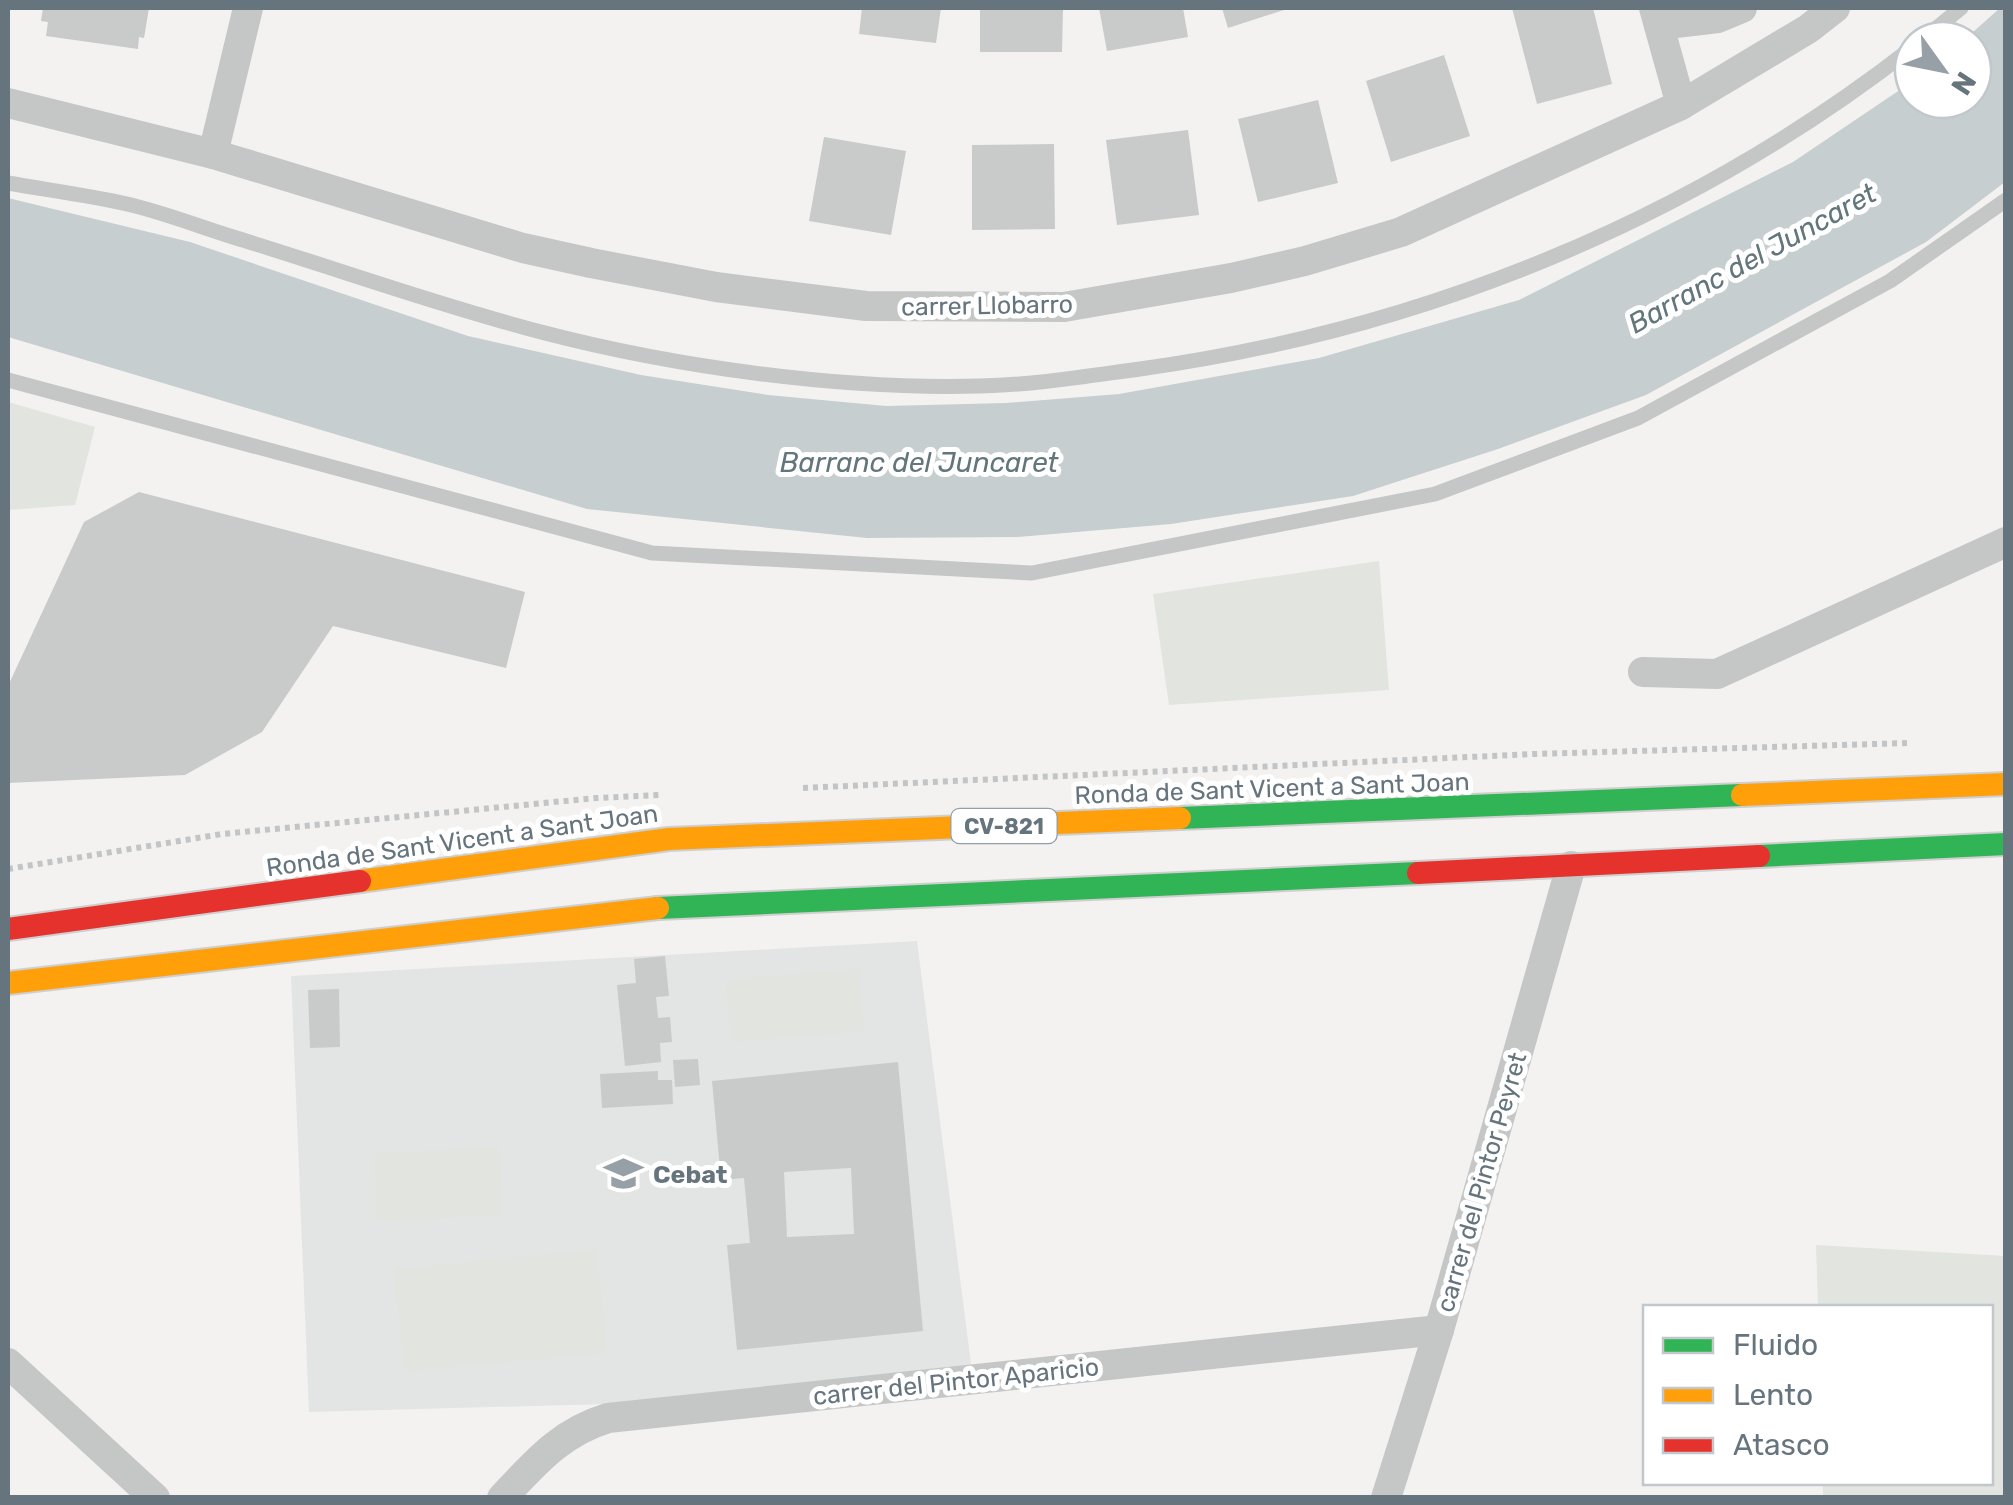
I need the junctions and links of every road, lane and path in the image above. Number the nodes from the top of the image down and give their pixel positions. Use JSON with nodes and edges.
{"nodes":[{"id":1,"x":248,"y":8,"type":"edge"},
{"id":2,"x":1742,"y":8,"type":"edge"},
{"id":3,"x":1836,"y":8,"type":"edge"},
{"id":4,"x":1657,"y":16,"type":"edge"},
{"id":5,"x":1893,"y":63,"type":"edge"},
{"id":6,"x":8,"y":103,"type":"edge"},
{"id":7,"x":1682,"y":105,"type":"junction"},
{"id":8,"x":213,"y":154,"type":"junction"},
{"id":9,"x":8,"y":183,"type":"edge"},
{"id":10,"x":2006,"y":200,"type":"edge"},
{"id":11,"x":8,"y":380,"type":"edge"},
{"id":12,"x":2006,"y":542,"type":"edge"},
{"id":13,"x":1642,"y":672,"type":"dead end"},
{"id":14,"x":2006,"y":784,"type":"edge"},
{"id":15,"x":2006,"y":844,"type":"edge"},
{"id":16,"x":1572,"y":866,"type":"junction"},
{"id":17,"x":8,"y":929,"type":"edge"},
{"id":18,"x":8,"y":984,"type":"edge"},
{"id":19,"x":1439,"y":1330,"type":"junction"},
{"id":20,"x":8,"y":1363,"type":"edge"},
{"id":21,"x":156,"y":1498,"type":"edge"},
{"id":22,"x":502,"y":1498,"type":"edge"},
{"id":23,"x":1386,"y":1498,"type":"edge"}],
"edges":[{"from":1,"to":8,"type":"street"},
{"from":2,"to":4,"type":"street"},
{"from":3,"to":7,"type":"street","name":"carrer Llobarro"},
{"from":4,"to":7,"type":"street"},
{"from":5,"to":9,"type":"lane"},
{"from":6,"to":8,"type":"street","name":"carrer Llobarro"},
{"from":7,"to":8,"type":"street","name":"carrer Llobarro"},
{"from":10,"to":11,"type":"lane"},
{"from":12,"to":13,"type":"street"},
{"from":14,"to":17,"type":"main road","name":"Ronda de Sant Vicent a Sant Joan","number":"CV-821"},
{"from":15,"to":16,"type":"main road"},
{"from":16,"to":18,"type":"main road"},
{"from":16,"to":19,"type":"street","name":"carrer del Pintor Peyret"},
{"from":19,"to":22,"type":"street","name":"carrer del Pintor Aparicio"},
{"from":19,"to":23,"type":"street","name":"carrer del Pintor Peyret"},
{"from":20,"to":21,"type":"street"}]}
